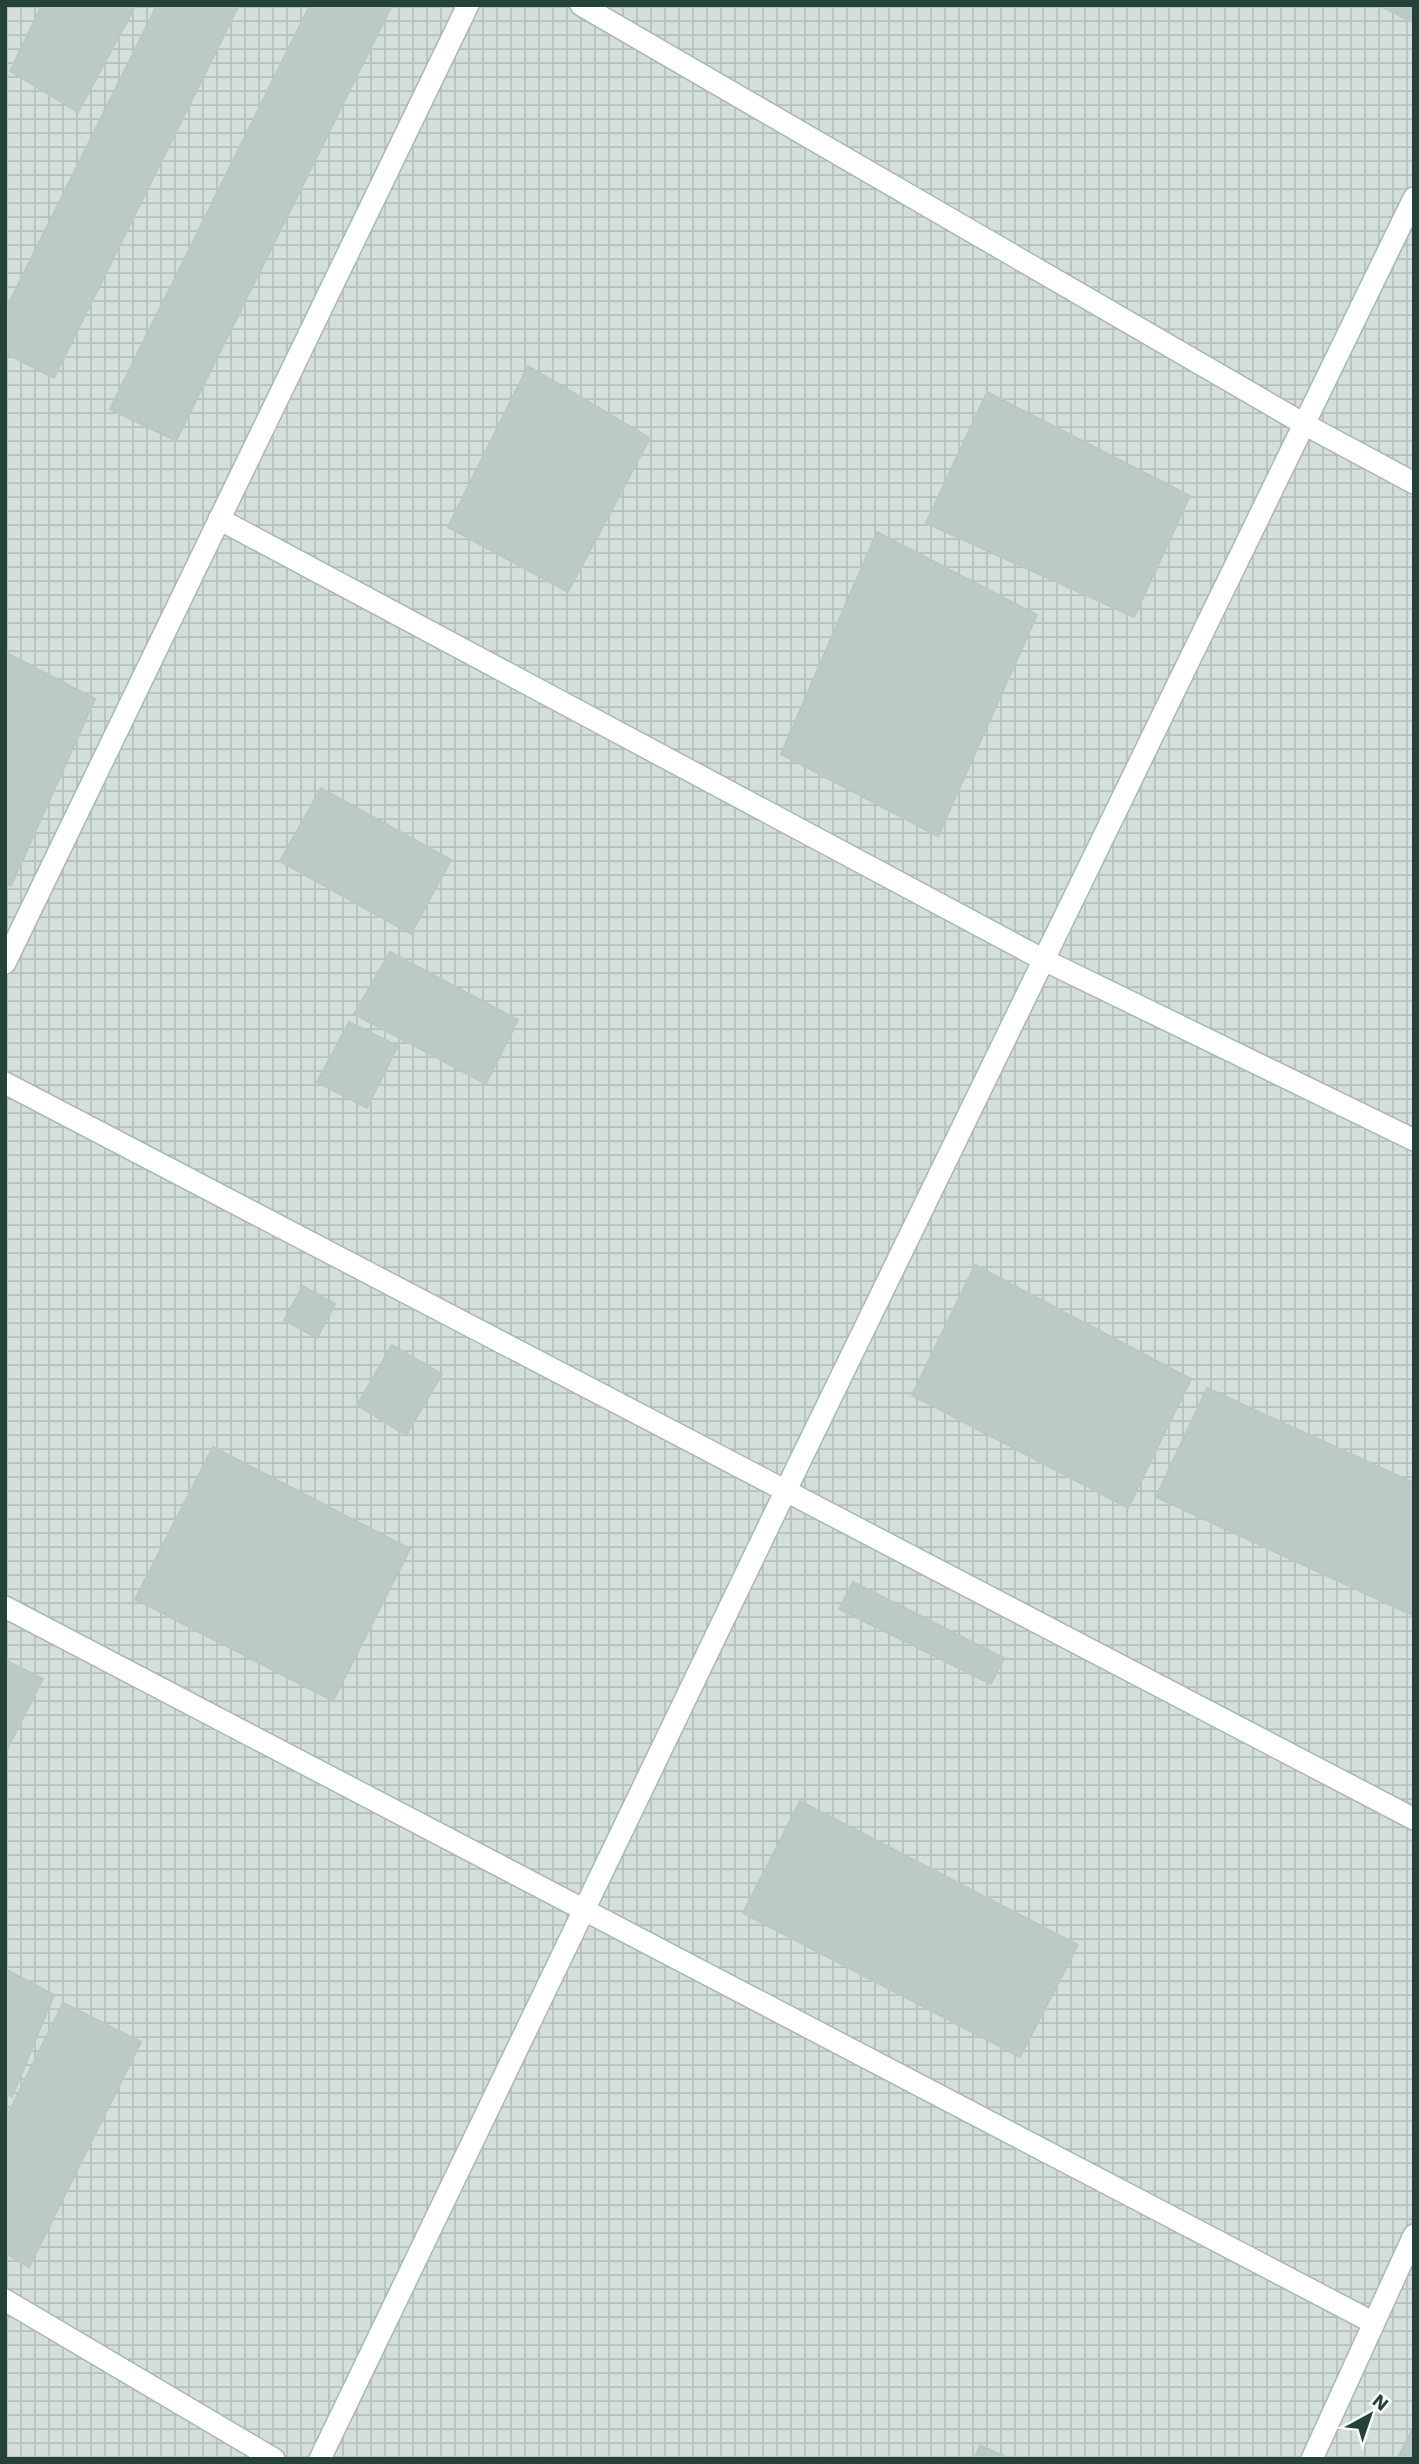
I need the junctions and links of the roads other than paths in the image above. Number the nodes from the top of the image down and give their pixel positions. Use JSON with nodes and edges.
{"nodes":[{"id":1,"x":468,"y":5,"type":"edge"},
{"id":2,"x":580,"y":5,"type":"edge"},
{"id":3,"x":1414,"y":198,"type":"edge"},
{"id":4,"x":1304,"y":424,"type":"junction"},
{"id":5,"x":1414,"y":483,"type":"edge"},
{"id":6,"x":219,"y":519,"type":"junction"},
{"id":7,"x":1044,"y":960,"type":"junction"},
{"id":8,"x":5,"y":963,"type":"edge"},
{"id":9,"x":5,"y":1083,"type":"edge"},
{"id":10,"x":1414,"y":1140,"type":"edge"},
{"id":11,"x":786,"y":1490,"type":"junction"},
{"id":12,"x":5,"y":1606,"type":"edge"},
{"id":13,"x":1414,"y":1819,"type":"edge"},
{"id":14,"x":584,"y":1910,"type":"junction"},
{"id":15,"x":1414,"y":2235,"type":"edge"},
{"id":16,"x":5,"y":2300,"type":"edge"},
{"id":17,"x":1372,"y":2322,"type":"junction"},
{"id":18,"x":274,"y":2459,"type":"edge"},
{"id":19,"x":320,"y":2459,"type":"edge"},
{"id":20,"x":1312,"y":2459,"type":"edge"}],
"edges":[{"from":1,"to":6,"type":"lane"},
{"from":2,"to":4,"type":"lane"},
{"from":3,"to":4,"type":"lane"},
{"from":4,"to":5,"type":"lane"},
{"from":4,"to":7,"type":"lane"},
{"from":6,"to":7,"type":"lane"},
{"from":6,"to":8,"type":"lane"},
{"from":7,"to":10,"type":"lane"},
{"from":7,"to":11,"type":"lane"},
{"from":9,"to":11,"type":"lane"},
{"from":11,"to":13,"type":"lane"},
{"from":11,"to":14,"type":"lane"},
{"from":12,"to":14,"type":"lane"},
{"from":14,"to":17,"type":"lane"},
{"from":14,"to":19,"type":"lane"},
{"from":15,"to":17,"type":"lane"},
{"from":16,"to":18,"type":"lane"},
{"from":17,"to":20,"type":"lane"}]}
